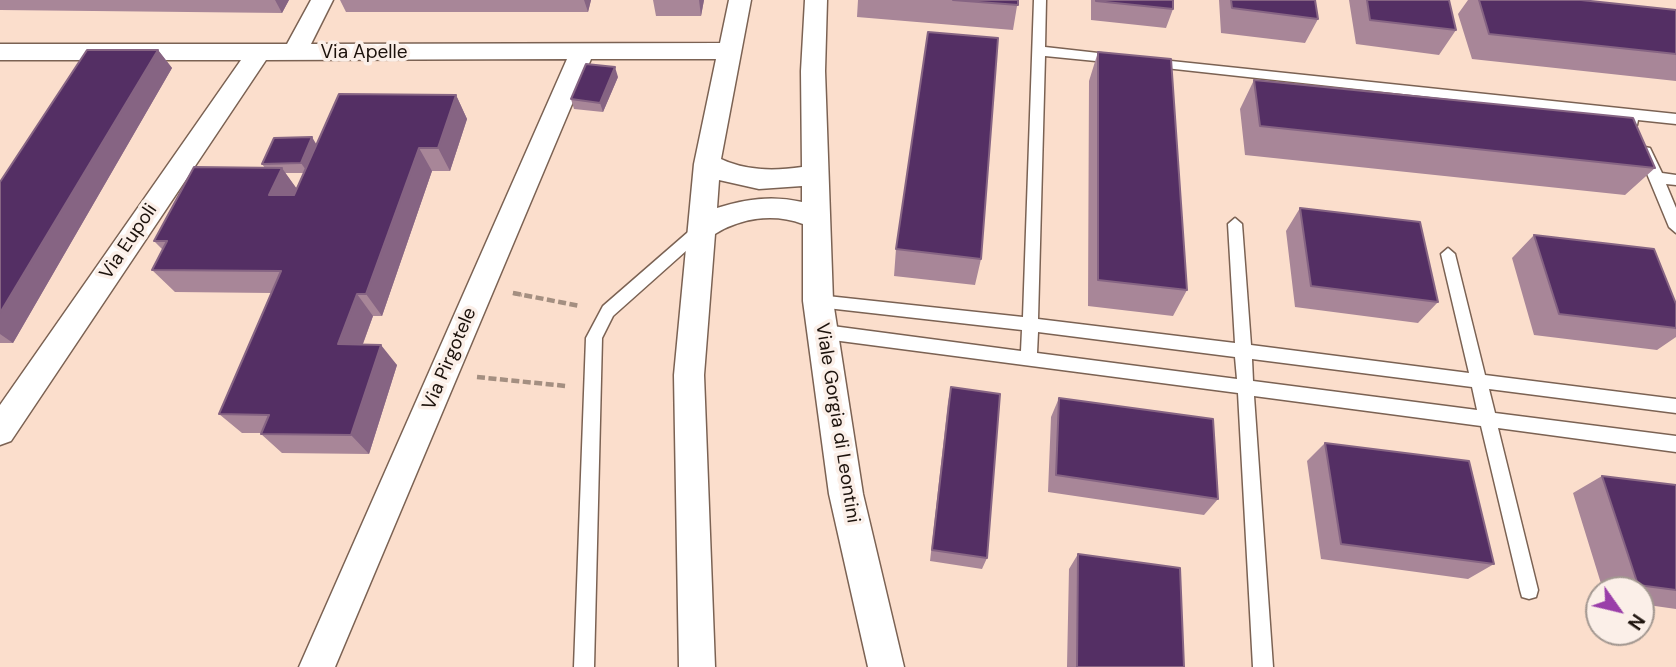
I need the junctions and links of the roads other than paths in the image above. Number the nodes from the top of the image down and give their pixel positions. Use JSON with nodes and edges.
{"nodes":[{"id":1,"x":322,"y":0,"type":"edge"},
{"id":2,"x":740,"y":0,"type":"edge"},
{"id":3,"x":816,"y":0,"type":"edge"},
{"id":4,"x":1040,"y":0,"type":"edge"},
{"id":5,"x":583,"y":51,"type":"junction"},
{"id":6,"x":728,"y":51,"type":"junction"},
{"id":7,"x":1038,"y":51,"type":"junction"},
{"id":8,"x":0,"y":52,"type":"edge"},
{"id":9,"x":258,"y":53,"type":"junction"},
{"id":10,"x":294,"y":53,"type":"junction"},
{"id":11,"x":1628,"y":114,"type":"junction"},
{"id":12,"x":1676,"y":119,"type":"edge"},
{"id":13,"x":708,"y":164,"type":"junction"},
{"id":14,"x":814,"y":174,"type":"junction"},
{"id":15,"x":1657,"y":178,"type":"junction"},
{"id":16,"x":1676,"y":180,"type":"edge"},
{"id":17,"x":814,"y":217,"type":"junction"},
{"id":18,"x":1235,"y":224,"type":"dead end"},
{"id":19,"x":1676,"y":227,"type":"edge"},
{"id":20,"x":700,"y":230,"type":"junction"},
{"id":21,"x":1448,"y":254,"type":"dead end"},
{"id":22,"x":818,"y":300,"type":"junction"},
{"id":23,"x":1028,"y":324,"type":"junction"},
{"id":24,"x":825,"y":332,"type":"junction"},
{"id":25,"x":1243,"y":351,"type":"junction"},
{"id":26,"x":1029,"y":359,"type":"junction"},
{"id":27,"x":1479,"y":382,"type":"junction"},
{"id":28,"x":1245,"y":387,"type":"junction"},
{"id":29,"x":1676,"y":406,"type":"edge"},
{"id":30,"x":1489,"y":420,"type":"junction"},
{"id":31,"x":0,"y":431,"type":"edge"},
{"id":32,"x":1676,"y":444,"type":"edge"},
{"id":33,"x":1529,"y":590,"type":"dead end"},
{"id":34,"x":317,"y":667,"type":"edge"},
{"id":35,"x":584,"y":667,"type":"edge"},
{"id":36,"x":697,"y":667,"type":"edge"},
{"id":37,"x":886,"y":667,"type":"edge"},
{"id":38,"x":1263,"y":667,"type":"edge"}],
"edges":[{"from":1,"to":10,"type":"street"},
{"from":2,"to":6,"type":"street"},
{"from":3,"to":14,"type":"street","name":"Viale Gorgia di Leontini"},
{"from":4,"to":7,"type":"lane"},
{"from":5,"to":6,"type":"street","name":"Via Apelle"},
{"from":5,"to":10,"type":"street","name":"Via Apelle"},
{"from":5,"to":34,"type":"street","name":"Via Pirgotele"},
{"from":6,"to":13,"type":"street"},
{"from":7,"to":11,"type":"lane"},
{"from":7,"to":23,"type":"lane"},
{"from":8,"to":9,"type":"street","name":"Via Apelle"},
{"from":9,"to":10,"type":"street","name":"Via Apelle"},
{"from":9,"to":31,"type":"street","name":"Via Eupoli"},
{"from":11,"to":12,"type":"lane"},
{"from":11,"to":15,"type":"lane"},
{"from":13,"to":14,"type":"street"},
{"from":13,"to":20,"type":"street"},
{"from":14,"to":17,"type":"street","name":"Viale Gorgia di Leontini"},
{"from":15,"to":16,"type":"lane"},
{"from":15,"to":19,"type":"lane"},
{"from":17,"to":20,"type":"street"},
{"from":17,"to":22,"type":"street","name":"Viale Gorgia di Leontini"},
{"from":18,"to":25,"type":"lane"},
{"from":20,"to":35,"type":"lane"},
{"from":20,"to":36,"type":"street"},
{"from":21,"to":27,"type":"lane"},
{"from":22,"to":23,"type":"lane"},
{"from":22,"to":24,"type":"street","name":"Viale Gorgia di Leontini"},
{"from":23,"to":25,"type":"lane"},
{"from":23,"to":26,"type":"lane"},
{"from":24,"to":26,"type":"lane"},
{"from":24,"to":37,"type":"street","name":"Viale Gorgia di Leontini"},
{"from":25,"to":27,"type":"lane"},
{"from":25,"to":28,"type":"lane"},
{"from":26,"to":28,"type":"lane"},
{"from":27,"to":29,"type":"lane"},
{"from":27,"to":30,"type":"lane"},
{"from":28,"to":30,"type":"lane"},
{"from":28,"to":38,"type":"lane"},
{"from":30,"to":32,"type":"lane"},
{"from":30,"to":33,"type":"lane"}]}
